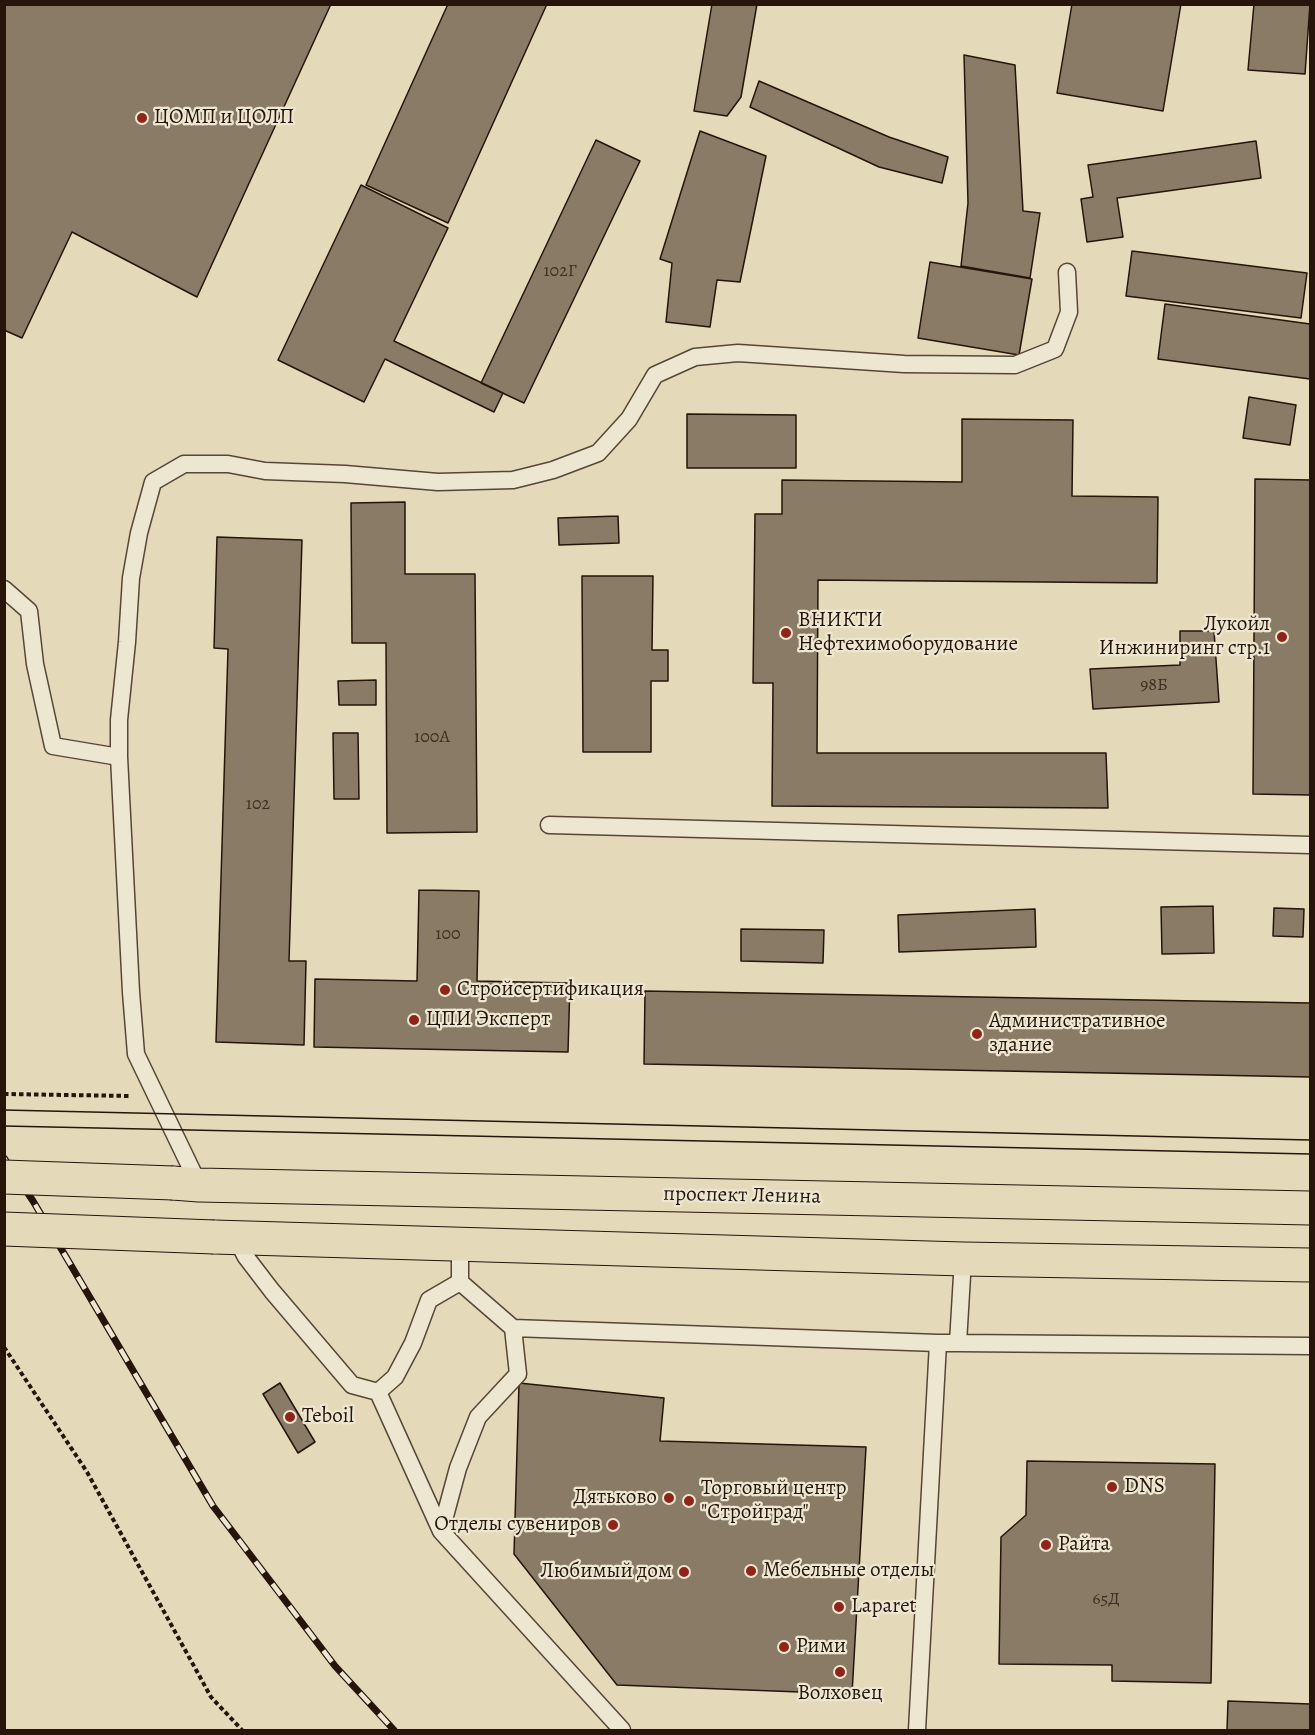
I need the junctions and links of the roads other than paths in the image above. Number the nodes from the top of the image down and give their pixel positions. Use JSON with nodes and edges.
{"nodes":[{"id":1,"x":1067,"y":272,"type":"dead end"},
{"id":2,"x":4,"y":589,"type":"edge"},
{"id":3,"x":119,"y":757,"type":"junction"},
{"id":4,"x":549,"y":825,"type":"dead end"},
{"id":5,"x":1311,"y":845,"type":"edge"},
{"id":6,"x":4,"y":1177,"type":"edge"},
{"id":7,"x":186,"y":1184,"type":"junction"},
{"id":8,"x":1311,"y":1208,"type":"edge"},
{"id":9,"x":4,"y":1229,"type":"edge"},
{"id":10,"x":225,"y":1238,"type":"junction"},
{"id":11,"x":459,"y":1245,"type":"junction"},
{"id":12,"x":963,"y":1259,"type":"junction"},
{"id":13,"x":1311,"y":1265,"type":"edge"},
{"id":14,"x":460,"y":1282,"type":"junction"},
{"id":15,"x":513,"y":1328,"type":"junction"},
{"id":16,"x":938,"y":1343,"type":"junction"},
{"id":17,"x":958,"y":1343,"type":"junction"},
{"id":18,"x":1311,"y":1346,"type":"edge"},
{"id":19,"x":378,"y":1392,"type":"junction"},
{"id":20,"x":441,"y":1531,"type":"junction"},
{"id":21,"x":622,"y":1731,"type":"edge"},
{"id":22,"x":917,"y":1731,"type":"edge"}],
"edges":[{"from":1,"to":3,"type":"lane"},
{"from":2,"to":3,"type":"lane"},
{"from":3,"to":7,"type":"lane"},
{"from":4,"to":5,"type":"lane"},
{"from":6,"to":7,"type":"main road","name":"проспект Ленина","bridge":true},
{"from":7,"to":8,"type":"main road","name":"проспект Ленина"},
{"from":9,"to":10,"type":"main road","bridge":true},
{"from":10,"to":11,"type":"main road"},
{"from":10,"to":19,"type":"lane"},
{"from":11,"to":12,"type":"main road"},
{"from":11,"to":14,"type":"lane"},
{"from":12,"to":13,"type":"main road"},
{"from":12,"to":17,"type":"lane"},
{"from":14,"to":15,"type":"lane"},
{"from":14,"to":19,"type":"lane"},
{"from":15,"to":16,"type":"lane"},
{"from":15,"to":20,"type":"lane"},
{"from":16,"to":17,"type":"lane"},
{"from":16,"to":22,"type":"lane"},
{"from":17,"to":18,"type":"lane"},
{"from":19,"to":20,"type":"lane"},
{"from":20,"to":21,"type":"lane"}]}
